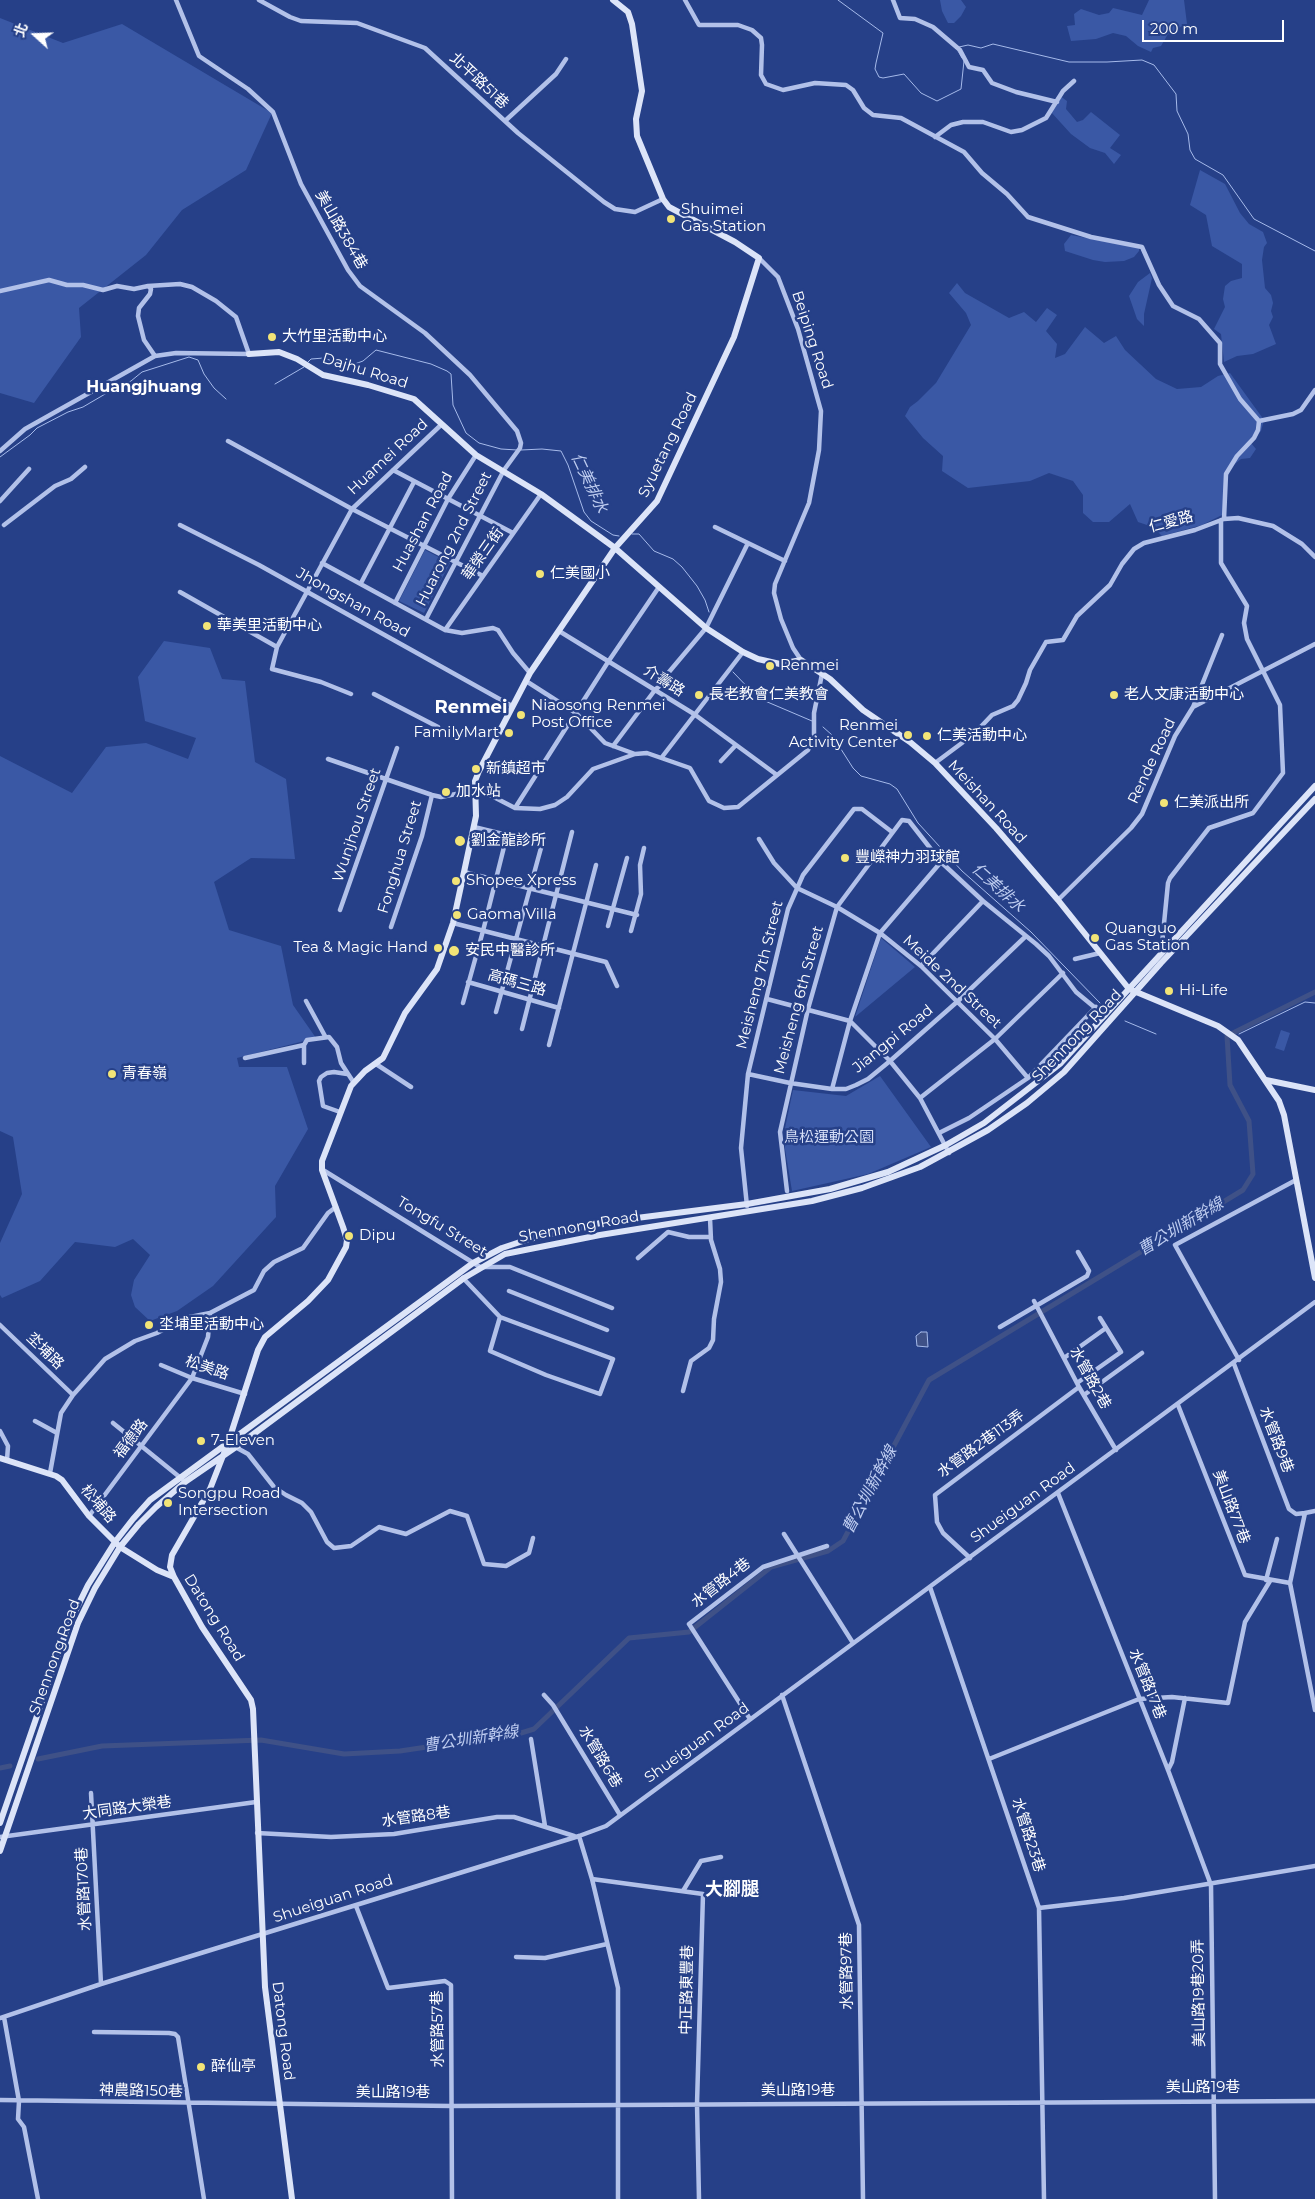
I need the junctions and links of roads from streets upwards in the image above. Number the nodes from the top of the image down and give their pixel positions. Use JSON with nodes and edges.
{"nodes":[{"id":1,"x":176,"y":0,"type":"edge"},
{"id":2,"x":259,"y":0,"type":"edge"},
{"id":3,"x":614,"y":0,"type":"edge"},
{"id":4,"x":685,"y":0,"type":"edge"},
{"id":5,"x":893,"y":0,"type":"edge"},
{"id":6,"x":566,"y":59,"type":"dead end"},
{"id":7,"x":1074,"y":82,"type":"dead end"},
{"id":8,"x":1057,"y":102,"type":"junction"},
{"id":9,"x":505,"y":121,"type":"junction"},
{"id":10,"x":936,"y":137,"type":"junction"},
{"id":11,"x":663,"y":200,"type":"junction"},
{"id":12,"x":759,"y":258,"type":"junction"},
{"id":13,"x":148,"y":286,"type":"junction"},
{"id":14,"x":0,"y":291,"type":"edge"},
{"id":15,"x":249,"y":354,"type":"junction"},
{"id":16,"x":155,"y":356,"type":"junction"},
{"id":17,"x":1315,"y":390,"type":"edge"},
{"id":18,"x":1259,"y":420,"type":"junction"},
{"id":19,"x":442,"y":424,"type":"junction"},
{"id":20,"x":228,"y":441,"type":"dead end"},
{"id":21,"x":520,"y":448,"type":"joint"},
{"id":22,"x":0,"y":451,"type":"edge"},
{"id":23,"x":476,"y":455,"type":"junction"},
{"id":24,"x":85,"y":467,"type":"dead end"},
{"id":25,"x":29,"y":469,"type":"dead end"},
{"id":26,"x":393,"y":470,"type":"junction"},
{"id":27,"x":504,"y":470,"type":"junction"},
{"id":28,"x":414,"y":482,"type":"junction"},
{"id":29,"x":541,"y":494,"type":"junction"},
{"id":30,"x":448,"y":499,"type":"junction"},
{"id":31,"x":0,"y":501,"type":"edge"},
{"id":32,"x":352,"y":509,"type":"junction"},
{"id":33,"x":479,"y":515,"type":"junction"},
{"id":34,"x":1222,"y":520,"type":"junction"},
{"id":35,"x":180,"y":524,"type":"dead end"},
{"id":36,"x":4,"y":526,"type":"dead end"},
{"id":37,"x":715,"y":527,"type":"dead end"},
{"id":38,"x":390,"y":528,"type":"junction"},
{"id":39,"x":513,"y":533,"type":"junction"},
{"id":40,"x":747,"y":545,"type":"junction"},
{"id":41,"x":424,"y":546,"type":"junction"},
{"id":42,"x":615,"y":548,"type":"junction"},
{"id":43,"x":1315,"y":557,"type":"edge"},
{"id":44,"x":455,"y":561,"type":"junction"},
{"id":45,"x":785,"y":561,"type":"junction"},
{"id":46,"x":322,"y":563,"type":"junction"},
{"id":47,"x":483,"y":576,"type":"junction"},
{"id":48,"x":361,"y":583,"type":"junction"},
{"id":49,"x":660,"y":587,"type":"junction"},
{"id":50,"x":180,"y":592,"type":"dead end"},
{"id":51,"x":307,"y":592,"type":"junction"},
{"id":52,"x":395,"y":603,"type":"junction"},
{"id":53,"x":426,"y":619,"type":"junction"},
{"id":54,"x":706,"y":628,"type":"junction"},
{"id":55,"x":445,"y":630,"type":"junction"},
{"id":56,"x":558,"y":631,"type":"junction"},
{"id":57,"x":1222,"y":635,"type":"dead end"},
{"id":58,"x":1315,"y":644,"type":"edge"},
{"id":59,"x":277,"y":646,"type":"junction"},
{"id":60,"x":743,"y":652,"type":"junction"},
{"id":61,"x":801,"y":660,"type":"junction"},
{"id":62,"x":608,"y":662,"type":"junction"},
{"id":63,"x":1264,"y":671,"type":"junction"},
{"id":64,"x":530,"y":673,"type":"junction"},
{"id":65,"x":822,"y":674,"type":"junction"},
{"id":66,"x":526,"y":681,"type":"junction"},
{"id":67,"x":655,"y":690,"type":"junction"},
{"id":68,"x":351,"y":694,"type":"dead end"},
{"id":69,"x":374,"y":694,"type":"dead end"},
{"id":70,"x":512,"y":706,"type":"junction"},
{"id":71,"x":1194,"y":708,"type":"junction"},
{"id":72,"x":576,"y":713,"type":"junction"},
{"id":73,"x":694,"y":714,"type":"junction"},
{"id":74,"x":438,"y":726,"type":"dead end"},
{"id":75,"x":736,"y":745,"type":"junction"},
{"id":76,"x":613,"y":746,"type":"junction"},
{"id":77,"x":397,"y":748,"type":"dead end"},
{"id":78,"x":635,"y":754,"type":"junction"},
{"id":79,"x":662,"y":757,"type":"junction"},
{"id":80,"x":328,"y":759,"type":"dead end"},
{"id":81,"x":721,"y":761,"type":"dead end"},
{"id":82,"x":935,"y":763,"type":"junction"},
{"id":83,"x":777,"y":775,"type":"junction"},
{"id":84,"x":385,"y":780,"type":"junction"},
{"id":85,"x":1315,"y":786,"type":"edge"},
{"id":86,"x":474,"y":792,"type":"junction"},
{"id":87,"x":432,"y":795,"type":"junction"},
{"id":88,"x":1315,"y":799,"type":"edge"},
{"id":89,"x":515,"y":808,"type":"junction"},
{"id":90,"x":474,"y":827,"type":"junction"},
{"id":91,"x":572,"y":832,"type":"dead end"},
{"id":92,"x":892,"y":832,"type":"junction"},
{"id":93,"x":544,"y":837,"type":"dead end"},
{"id":94,"x":759,"y":839,"type":"dead end"},
{"id":95,"x":644,"y":848,"type":"dead end"},
{"id":96,"x":627,"y":858,"type":"dead end"},
{"id":97,"x":941,"y":862,"type":"junction"},
{"id":98,"x":596,"y":865,"type":"dead end"},
{"id":99,"x":464,"y":872,"type":"junction"},
{"id":100,"x":496,"y":879,"type":"junction"},
{"id":101,"x":531,"y":888,"type":"junction"},
{"id":102,"x":797,"y":888,"type":"junction"},
{"id":103,"x":556,"y":894,"type":"junction"},
{"id":104,"x":1058,"y":900,"type":"junction"},
{"id":105,"x":983,"y":901,"type":"junction"},
{"id":106,"x":587,"y":902,"type":"junction"},
{"id":107,"x":837,"y":907,"type":"junction"},
{"id":108,"x":614,"y":909,"type":"junction"},
{"id":109,"x":340,"y":910,"type":"dead end"},
{"id":110,"x":637,"y":915,"type":"junction"},
{"id":111,"x":453,"y":923,"type":"junction"},
{"id":112,"x":608,"y":926,"type":"dead end"},
{"id":113,"x":392,"y":927,"type":"dead end"},
{"id":114,"x":483,"y":930,"type":"junction"},
{"id":115,"x":631,"y":931,"type":"dead end"},
{"id":116,"x":880,"y":933,"type":"junction"},
{"id":117,"x":1026,"y":936,"type":"junction"},
{"id":118,"x":516,"y":939,"type":"junction"},
{"id":119,"x":544,"y":946,"type":"junction"},
{"id":120,"x":1100,"y":952,"type":"junction"},
{"id":121,"x":574,"y":953,"type":"junction"},
{"id":122,"x":1161,"y":953,"type":"junction"},
{"id":123,"x":1075,"y":959,"type":"dead end"},
{"id":124,"x":1161,"y":963,"type":"junction"},
{"id":125,"x":921,"y":966,"type":"junction"},
{"id":126,"x":1062,"y":973,"type":"junction"},
{"id":127,"x":468,"y":982,"type":"junction"},
{"id":128,"x":617,"y":986,"type":"dead end"},
{"id":129,"x":1129,"y":989,"type":"junction"},
{"id":130,"x":502,"y":991,"type":"junction"},
{"id":131,"x":1136,"y":992,"type":"junction"},
{"id":132,"x":767,"y":999,"type":"junction"},
{"id":133,"x":530,"y":1000,"type":"junction"},
{"id":134,"x":306,"y":1001,"type":"dead end"},
{"id":135,"x":958,"y":1002,"type":"junction"},
{"id":136,"x":463,"y":1003,"type":"dead end"},
{"id":137,"x":1096,"y":1007,"type":"junction"},
{"id":138,"x":559,"y":1008,"type":"junction"},
{"id":139,"x":808,"y":1009,"type":"junction"},
{"id":140,"x":496,"y":1012,"type":"dead end"},
{"id":141,"x":1105,"y":1016,"type":"junction"},
{"id":142,"x":850,"y":1021,"type":"junction"},
{"id":143,"x":522,"y":1029,"type":"dead end"},
{"id":144,"x":325,"y":1036,"type":"junction"},
{"id":145,"x":995,"y":1039,"type":"junction"},
{"id":146,"x":304,"y":1045,"type":"junction"},
{"id":147,"x":549,"y":1045,"type":"dead end"},
{"id":148,"x":245,"y":1058,"type":"dead end"},
{"id":149,"x":890,"y":1061,"type":"junction"},
{"id":150,"x":304,"y":1063,"type":"dead end"},
{"id":151,"x":376,"y":1064,"type":"junction"},
{"id":152,"x":347,"y":1074,"type":"junction"},
{"id":153,"x":748,"y":1074,"type":"junction"},
{"id":154,"x":1028,"y":1078,"type":"junction"},
{"id":155,"x":1266,"y":1080,"type":"junction"},
{"id":156,"x":354,"y":1082,"type":"junction"},
{"id":157,"x":790,"y":1083,"type":"junction"},
{"id":158,"x":411,"y":1087,"type":"dead end"},
{"id":159,"x":832,"y":1089,"type":"junction"},
{"id":160,"x":1315,"y":1090,"type":"edge"},
{"id":161,"x":920,"y":1098,"type":"junction"},
{"id":162,"x":340,"y":1112,"type":"junction"},
{"id":163,"x":938,"y":1133,"type":"junction"},
{"id":164,"x":946,"y":1145,"type":"junction"},
{"id":165,"x":950,"y":1153,"type":"junction"},
{"id":166,"x":322,"y":1170,"type":"junction"},
{"id":167,"x":1296,"y":1180,"type":"junction"},
{"id":168,"x":787,"y":1191,"type":"dead end"},
{"id":169,"x":747,"y":1204,"type":"junction"},
{"id":170,"x":336,"y":1207,"type":"junction"},
{"id":171,"x":748,"y":1212,"type":"junction"},
{"id":172,"x":710,"y":1218,"type":"junction"},
{"id":173,"x":710,"y":1237,"type":"junction"},
{"id":174,"x":1078,"y":1252,"type":"dead end"},
{"id":175,"x":638,"y":1258,"type":"dead end"},
{"id":176,"x":473,"y":1263,"type":"junction"},
{"id":177,"x":480,"y":1267,"type":"junction"},
{"id":178,"x":462,"y":1275,"type":"junction"},
{"id":179,"x":1315,"y":1278,"type":"edge"},
{"id":180,"x":509,"y":1291,"type":"dead end"},
{"id":181,"x":1315,"y":1302,"type":"edge"},
{"id":182,"x":1036,"y":1304,"type":"junction"},
{"id":183,"x":612,"y":1308,"type":"dead end"},
{"id":184,"x":210,"y":1313,"type":"junction"},
{"id":185,"x":500,"y":1318,"type":"junction"},
{"id":186,"x":1100,"y":1318,"type":"dead end"},
{"id":187,"x":0,"y":1325,"type":"edge"},
{"id":188,"x":1000,"y":1327,"type":"dead end"},
{"id":189,"x":1106,"y":1328,"type":"junction"},
{"id":190,"x":607,"y":1330,"type":"dead end"},
{"id":191,"x":1142,"y":1353,"type":"dead end"},
{"id":192,"x":1064,"y":1358,"type":"junction"},
{"id":193,"x":1239,"y":1360,"type":"junction"},
{"id":194,"x":1234,"y":1364,"type":"junction"},
{"id":195,"x":161,"y":1365,"type":"dead end"},
{"id":196,"x":192,"y":1378,"type":"junction"},
{"id":197,"x":1078,"y":1385,"type":"junction"},
{"id":198,"x":683,"y":1391,"type":"dead end"},
{"id":199,"x":245,"y":1394,"type":"junction"},
{"id":200,"x":73,"y":1395,"type":"junction"},
{"id":201,"x":1084,"y":1395,"type":"junction"},
{"id":202,"x":1178,"y":1405,"type":"junction"},
{"id":203,"x":35,"y":1421,"type":"dead end"},
{"id":204,"x":114,"y":1423,"type":"dead end"},
{"id":205,"x":0,"y":1430,"type":"edge"},
{"id":206,"x":57,"y":1434,"type":"junction"},
{"id":207,"x":228,"y":1443,"type":"junction"},
{"id":208,"x":142,"y":1445,"type":"junction"},
{"id":209,"x":236,"y":1447,"type":"junction"},
{"id":210,"x":1116,"y":1450,"type":"junction"},
{"id":211,"x":222,"y":1457,"type":"junction"},
{"id":212,"x":0,"y":1458,"type":"edge"},
{"id":213,"x":7,"y":1460,"type":"junction"},
{"id":214,"x":50,"y":1473,"type":"junction"},
{"id":215,"x":183,"y":1479,"type":"junction"},
{"id":216,"x":1058,"y":1493,"type":"junction"},
{"id":217,"x":1315,"y":1512,"type":"edge"},
{"id":218,"x":1306,"y":1513,"type":"junction"},
{"id":219,"x":89,"y":1516,"type":"junction"},
{"id":220,"x":784,"y":1534,"type":"dead end"},
{"id":221,"x":533,"y":1538,"type":"dead end"},
{"id":222,"x":1277,"y":1539,"type":"dead end"},
{"id":223,"x":117,"y":1545,"type":"junction"},
{"id":224,"x":827,"y":1546,"type":"dead end"},
{"id":225,"x":797,"y":1557,"type":"junction"},
{"id":226,"x":970,"y":1558,"type":"junction"},
{"id":227,"x":174,"y":1577,"type":"junction"},
{"id":228,"x":1268,"y":1581,"type":"junction"},
{"id":229,"x":1290,"y":1583,"type":"junction"},
{"id":230,"x":930,"y":1587,"type":"junction"},
{"id":231,"x":853,"y":1643,"type":"junction"},
{"id":232,"x":544,"y":1695,"type":"dead end"},
{"id":233,"x":782,"y":1695,"type":"junction"},
{"id":234,"x":1140,"y":1698,"type":"junction"},
{"id":235,"x":1185,"y":1698,"type":"junction"},
{"id":236,"x":1315,"y":1710,"type":"edge"},
{"id":237,"x":750,"y":1720,"type":"junction"},
{"id":238,"x":531,"y":1739,"type":"dead end"},
{"id":239,"x":989,"y":1759,"type":"junction"},
{"id":240,"x":1168,"y":1770,"type":"junction"},
{"id":241,"x":91,"y":1793,"type":"dead end"},
{"id":242,"x":256,"y":1802,"type":"junction"},
{"id":243,"x":620,"y":1815,"type":"junction"},
{"id":244,"x":0,"y":1823,"type":"edge"},
{"id":245,"x":93,"y":1826,"type":"junction"},
{"id":246,"x":546,"y":1828,"type":"junction"},
{"id":247,"x":257,"y":1832,"type":"junction"},
{"id":248,"x":577,"y":1836,"type":"junction"},
{"id":249,"x":2,"y":1837,"type":"edge"},
{"id":250,"x":0,"y":1851,"type":"edge"},
{"id":251,"x":721,"y":1857,"type":"dead end"},
{"id":252,"x":1315,"y":1866,"type":"edge"},
{"id":253,"x":592,"y":1879,"type":"junction"},
{"id":254,"x":1211,"y":1885,"type":"junction"},
{"id":255,"x":683,"y":1891,"type":"junction"},
{"id":256,"x":356,"y":1906,"type":"junction"},
{"id":257,"x":1039,"y":1908,"type":"junction"},
{"id":258,"x":261,"y":1935,"type":"junction"},
{"id":259,"x":607,"y":1944,"type":"junction"},
{"id":260,"x":516,"y":1957,"type":"dead end"},
{"id":261,"x":101,"y":1984,"type":"junction"},
{"id":262,"x":2,"y":2018,"type":"edge"},
{"id":263,"x":94,"y":2032,"type":"dead end"},
{"id":264,"x":0,"y":2100,"type":"edge"},
{"id":265,"x":1315,"y":2100,"type":"edge"},
{"id":266,"x":19,"y":2101,"type":"junction"},
{"id":267,"x":1213,"y":2101,"type":"junction"},
{"id":268,"x":1041,"y":2102,"type":"junction"},
{"id":269,"x":861,"y":2103,"type":"junction"},
{"id":270,"x":187,"y":2104,"type":"junction"},
{"id":271,"x":281,"y":2104,"type":"junction"},
{"id":272,"x":616,"y":2104,"type":"junction"},
{"id":273,"x":697,"y":2104,"type":"junction"},
{"id":274,"x":451,"y":2106,"type":"junction"},
{"id":275,"x":38,"y":2199,"type":"edge"},
{"id":276,"x":204,"y":2199,"type":"edge"},
{"id":277,"x":292,"y":2199,"type":"edge"},
{"id":278,"x":452,"y":2199,"type":"edge"},
{"id":279,"x":618,"y":2199,"type":"edge"},
{"id":280,"x":699,"y":2199,"type":"edge"},
{"id":281,"x":863,"y":2199,"type":"edge"},
{"id":282,"x":1044,"y":2199,"type":"edge"},
{"id":283,"x":1215,"y":2199,"type":"edge"}],
"edges":[{"from":1,"to":21,"type":"street","name":"美山路384巷"},
{"from":2,"to":9,"type":"street","name":"北平路51巷"},
{"from":3,"to":11,"type":"street"},
{"from":4,"to":10,"type":"street"},
{"from":5,"to":8,"type":"street"},
{"from":6,"to":9,"type":"street"},
{"from":7,"to":8,"type":"street"},
{"from":8,"to":10,"type":"street"},
{"from":9,"to":11,"type":"street","name":"北平路51巷"},
{"from":10,"to":18,"type":"street"},
{"from":11,"to":12,"type":"street","name":"Beiping Road"},
{"from":12,"to":42,"type":"street","name":"Syuetang Road"},
{"from":12,"to":45,"type":"street","name":"Beiping Road"},
{"from":13,"to":14,"type":"street"},
{"from":13,"to":15,"type":"street"},
{"from":13,"to":16,"type":"street"},
{"from":15,"to":16,"type":"street","name":"Dajhu Road"},
{"from":15,"to":19,"type":"street","name":"Dajhu Road"},
{"from":16,"to":22,"type":"street","name":"Dajhu Road"},
{"from":17,"to":18,"type":"street"},
{"from":18,"to":34,"type":"street"},
{"from":19,"to":23,"type":"street","name":"Dajhu Road"},
{"from":19,"to":26,"type":"street","name":"Huamei Road"},
{"from":20,"to":32,"type":"street"},
{"from":21,"to":27,"type":"street","name":"Huarong 2nd Street"},
{"from":23,"to":27,"type":"street","name":"Dajhu Road"},
{"from":23,"to":30,"type":"street","name":"Huashan Road"},
{"from":24,"to":36,"type":"street"},
{"from":25,"to":31,"type":"street"},
{"from":26,"to":28,"type":"street"},
{"from":26,"to":32,"type":"street","name":"Huamei Road"},
{"from":27,"to":29,"type":"street","name":"Dajhu Road"},
{"from":27,"to":33,"type":"street","name":"Huarong 2nd Street"},
{"from":28,"to":30,"type":"street"},
{"from":28,"to":38,"type":"street"},
{"from":29,"to":39,"type":"street","name":"華榮三街"},
{"from":29,"to":42,"type":"street","name":"Dajhu Road"},
{"from":30,"to":33,"type":"street"},
{"from":30,"to":41,"type":"street","name":"Huashan Road"},
{"from":32,"to":38,"type":"street"},
{"from":32,"to":46,"type":"street","name":"Huamei Road"},
{"from":33,"to":39,"type":"street"},
{"from":33,"to":44,"type":"street","name":"Huarong 2nd Street"},
{"from":34,"to":43,"type":"street","name":"仁愛路"},
{"from":34,"to":63,"type":"street"},
{"from":34,"to":82,"type":"street","name":"仁愛路"},
{"from":35,"to":51,"type":"street","name":"Jhongshan Road"},
{"from":37,"to":40,"type":"street"},
{"from":38,"to":41,"type":"street"},
{"from":38,"to":48,"type":"street"},
{"from":39,"to":47,"type":"street","name":"華榮三街"},
{"from":40,"to":45,"type":"street"},
{"from":40,"to":54,"type":"street"},
{"from":41,"to":44,"type":"street"},
{"from":41,"to":52,"type":"street","name":"Huashan Road"},
{"from":42,"to":49,"type":"street"},
{"from":42,"to":56,"type":"street","name":"Syuetang Road"},
{"from":44,"to":47,"type":"street"},
{"from":44,"to":53,"type":"street","name":"Huarong 2nd Street"},
{"from":45,"to":61,"type":"street","name":"Beiping Road"},
{"from":46,"to":48,"type":"street"},
{"from":46,"to":51,"type":"street","name":"Huamei Road"},
{"from":47,"to":55,"type":"street","name":"華榮三街"},
{"from":48,"to":52,"type":"street"},
{"from":49,"to":54,"type":"street"},
{"from":49,"to":62,"type":"street"},
{"from":50,"to":59,"type":"street"},
{"from":51,"to":59,"type":"street","name":"Huamei Road"},
{"from":51,"to":70,"type":"street","name":"Jhongshan Road"},
{"from":52,"to":53,"type":"street"},
{"from":53,"to":55,"type":"street"},
{"from":54,"to":60,"type":"street"},
{"from":54,"to":67,"type":"street"},
{"from":55,"to":64,"type":"street"},
{"from":56,"to":62,"type":"street","name":"介壽路"},
{"from":56,"to":64,"type":"street","name":"Syuetang Road"},
{"from":57,"to":71,"type":"street"},
{"from":58,"to":63,"type":"street","name":"Rende Road"},
{"from":59,"to":68,"type":"street","name":"Huamei Road"},
{"from":60,"to":61,"type":"street"},
{"from":60,"to":73,"type":"street"},
{"from":61,"to":65,"type":"street","name":"Meishan Road"},
{"from":62,"to":67,"type":"street","name":"介壽路"},
{"from":62,"to":72,"type":"street"},
{"from":63,"to":71,"type":"street","name":"Rende Road"},
{"from":63,"to":122,"type":"street"},
{"from":64,"to":66,"type":"street","name":"Syuetang Road"},
{"from":65,"to":82,"type":"street","name":"Meishan Road"},
{"from":65,"to":83,"type":"street"},
{"from":66,"to":70,"type":"street","name":"Syuetang Road"},
{"from":66,"to":72,"type":"street"},
{"from":67,"to":73,"type":"street","name":"介壽路"},
{"from":67,"to":76,"type":"street"},
{"from":69,"to":74,"type":"street"},
{"from":70,"to":86,"type":"street","name":"Syuetang Road"},
{"from":71,"to":104,"type":"street","name":"Rende Road"},
{"from":72,"to":76,"type":"street"},
{"from":72,"to":89,"type":"street"},
{"from":73,"to":75,"type":"street","name":"介壽路"},
{"from":73,"to":79,"type":"street"},
{"from":75,"to":81,"type":"street"},
{"from":75,"to":83,"type":"street","name":"介壽路"},
{"from":76,"to":78,"type":"street"},
{"from":77,"to":84,"type":"street","name":"Wunjhou Street"},
{"from":78,"to":79,"type":"street"},
{"from":78,"to":89,"type":"street"},
{"from":79,"to":83,"type":"street"},
{"from":80,"to":84,"type":"street"},
{"from":82,"to":104,"type":"street","name":"Meishan Road"},
{"from":84,"to":87,"type":"street"},
{"from":84,"to":109,"type":"street","name":"Wunjhou Street"},
{"from":85,"to":122,"type":"street","name":"Shennong Road"},
{"from":86,"to":87,"type":"street"},
{"from":86,"to":89,"type":"street"},
{"from":86,"to":90,"type":"street","name":"Syuetang Road"},
{"from":87,"to":113,"type":"street","name":"Fonghua Street"},
{"from":88,"to":124,"type":"street","name":"Shennong Road"},
{"from":90,"to":99,"type":"street","name":"Syuetang Road"},
{"from":90,"to":100,"type":"street"},
{"from":91,"to":103,"type":"street"},
{"from":92,"to":97,"type":"street"},
{"from":92,"to":102,"type":"street","name":"Meisheng 7th Street"},
{"from":92,"to":107,"type":"street","name":"Meisheng 6th Street"},
{"from":93,"to":101,"type":"street"},
{"from":94,"to":102,"type":"street"},
{"from":95,"to":110,"type":"street"},
{"from":96,"to":108,"type":"street"},
{"from":97,"to":105,"type":"street"},
{"from":97,"to":116,"type":"street"},
{"from":98,"to":106,"type":"street"},
{"from":99,"to":100,"type":"street"},
{"from":99,"to":111,"type":"street","name":"Syuetang Road"},
{"from":100,"to":101,"type":"street"},
{"from":100,"to":114,"type":"street"},
{"from":101,"to":103,"type":"street"},
{"from":101,"to":118,"type":"street"},
{"from":102,"to":107,"type":"street","name":"Meide 2nd Street"},
{"from":102,"to":132,"type":"street","name":"Meisheng 7th Street"},
{"from":103,"to":106,"type":"street"},
{"from":103,"to":119,"type":"street"},
{"from":104,"to":120,"type":"street","name":"Meishan Road"},
{"from":105,"to":117,"type":"street"},
{"from":105,"to":125,"type":"street"},
{"from":106,"to":108,"type":"street"},
{"from":106,"to":121,"type":"street"},
{"from":107,"to":116,"type":"street","name":"Meide 2nd Street"},
{"from":107,"to":139,"type":"street","name":"Meisheng 6th Street"},
{"from":108,"to":110,"type":"street"},
{"from":108,"to":112,"type":"street"},
{"from":110,"to":115,"type":"street"},
{"from":111,"to":114,"type":"street"},
{"from":111,"to":151,"type":"street","name":"Syuetang Road"},
{"from":114,"to":118,"type":"street"},
{"from":114,"to":127,"type":"street"},
{"from":116,"to":125,"type":"street","name":"Meide 2nd Street"},
{"from":116,"to":142,"type":"street"},
{"from":117,"to":126,"type":"street"},
{"from":117,"to":135,"type":"street","name":"Jiangpi Road"},
{"from":118,"to":119,"type":"street"},
{"from":118,"to":130,"type":"street"},
{"from":119,"to":121,"type":"street"},
{"from":119,"to":133,"type":"street"},
{"from":120,"to":123,"type":"street"},
{"from":120,"to":129,"type":"street","name":"Meishan Road"},
{"from":121,"to":128,"type":"street"},
{"from":121,"to":138,"type":"street"},
{"from":122,"to":124,"type":"street"},
{"from":122,"to":129,"type":"street","name":"Shennong Road"},
{"from":124,"to":131,"type":"street","name":"Shennong Road"},
{"from":125,"to":135,"type":"street","name":"Meide 2nd Street"},
{"from":126,"to":137,"type":"street"},
{"from":126,"to":145,"type":"street"},
{"from":127,"to":130,"type":"street","name":"高碼三路"},
{"from":127,"to":136,"type":"street"},
{"from":129,"to":131,"type":"street","name":"Meishan Road"},
{"from":129,"to":141,"type":"street","name":"Shennong Road"},
{"from":130,"to":133,"type":"street","name":"高碼三路"},
{"from":130,"to":140,"type":"street"},
{"from":131,"to":155,"type":"street","name":"Meishan Road"},
{"from":131,"to":165,"type":"street","name":"Shennong Road"},
{"from":132,"to":139,"type":"street"},
{"from":132,"to":153,"type":"street","name":"Meisheng 7th Street"},
{"from":133,"to":138,"type":"street","name":"高碼三路"},
{"from":133,"to":143,"type":"street"},
{"from":134,"to":144,"type":"street"},
{"from":135,"to":145,"type":"street","name":"Meide 2nd Street"},
{"from":135,"to":149,"type":"street","name":"Jiangpi Road"},
{"from":137,"to":141,"type":"street"},
{"from":137,"to":154,"type":"street"},
{"from":138,"to":147,"type":"street"},
{"from":139,"to":142,"type":"street"},
{"from":139,"to":157,"type":"street","name":"Meisheng 6th Street"},
{"from":141,"to":164,"type":"street","name":"Shennong Road"},
{"from":142,"to":149,"type":"street"},
{"from":142,"to":159,"type":"street"},
{"from":144,"to":146,"type":"street"},
{"from":144,"to":152,"type":"street"},
{"from":145,"to":154,"type":"street","name":"Meide 2nd Street"},
{"from":145,"to":161,"type":"street"},
{"from":146,"to":148,"type":"street"},
{"from":146,"to":150,"type":"street"},
{"from":149,"to":159,"type":"street","name":"Jiangpi Road"},
{"from":149,"to":161,"type":"street"},
{"from":151,"to":156,"type":"street"},
{"from":151,"to":158,"type":"street"},
{"from":152,"to":156,"type":"street"},
{"from":152,"to":162,"type":"street"},
{"from":153,"to":157,"type":"street","name":"Jiangpi Road"},
{"from":153,"to":169,"type":"street","name":"Meisheng 7th Street"},
{"from":154,"to":163,"type":"street"},
{"from":155,"to":160,"type":"street"},
{"from":155,"to":167,"type":"street"},
{"from":156,"to":162,"type":"street"},
{"from":157,"to":159,"type":"street","name":"Jiangpi Road"},
{"from":157,"to":168,"type":"street","name":"Meisheng 6th Street"},
{"from":161,"to":163,"type":"street"},
{"from":162,"to":166,"type":"street"},
{"from":163,"to":164,"type":"street"},
{"from":164,"to":165,"type":"street"},
{"from":164,"to":169,"type":"street","name":"Shennong Road"},
{"from":165,"to":171,"type":"street","name":"Shennong Road"},
{"from":166,"to":170,"type":"street","name":"Datong Road"},
{"from":166,"to":176,"type":"street","name":"Tongfu Street"},
{"from":167,"to":179,"type":"street"},
{"from":167,"to":193,"type":"street"},
{"from":169,"to":171,"type":"street","name":"Meisheng 7th Street"},
{"from":169,"to":176,"type":"street","name":"Shennong Road"},
{"from":170,"to":184,"type":"street"},
{"from":170,"to":199,"type":"street","name":"Datong Road"},
{"from":171,"to":172,"type":"street","name":"Shennong Road"},
{"from":172,"to":173,"type":"street"},
{"from":172,"to":177,"type":"street","name":"Shennong Road"},
{"from":173,"to":175,"type":"street"},
{"from":173,"to":198,"type":"street"},
{"from":174,"to":182,"type":"street"},
{"from":176,"to":177,"type":"street","name":"Tongfu Street"},
{"from":176,"to":178,"type":"street","name":"Shennong Road"},
{"from":177,"to":178,"type":"street","name":"Shennong Road"},
{"from":177,"to":183,"type":"street","name":"Tongfu Street"},
{"from":178,"to":185,"type":"street"},
{"from":178,"to":207,"type":"street","name":"Shennong Road"},
{"from":178,"to":209,"type":"street","name":"Shennong Road"},
{"from":180,"to":190,"type":"street"},
{"from":181,"to":193,"type":"street","name":"Shueiguan Road"},
{"from":182,"to":188,"type":"street"},
{"from":182,"to":192,"type":"street","name":"水管路2巷"},
{"from":184,"to":196,"type":"street","name":"福德路"},
{"from":184,"to":200,"type":"street"},
{"from":185,"to":185,"type":"street"},
{"from":186,"to":189,"type":"street"},
{"from":187,"to":200,"type":"street","name":"坔埔路"},
{"from":189,"to":192,"type":"street"},
{"from":189,"to":197,"type":"street"},
{"from":191,"to":201,"type":"street"},
{"from":192,"to":197,"type":"street","name":"水管路2巷"},
{"from":193,"to":194,"type":"street","name":"Shueiguan Road"},
{"from":194,"to":202,"type":"street","name":"Shueiguan Road"},
{"from":194,"to":218,"type":"street","name":"水管路9巷"},
{"from":195,"to":196,"type":"street","name":"松美路"},
{"from":196,"to":199,"type":"street","name":"松美路"},
{"from":196,"to":208,"type":"street","name":"福德路"},
{"from":197,"to":201,"type":"street","name":"水管路2巷"},
{"from":197,"to":226,"type":"street","name":"水管路2巷113弄"},
{"from":199,"to":207,"type":"street","name":"Datong Road"},
{"from":200,"to":206,"type":"street"},
{"from":201,"to":210,"type":"street","name":"水管路2巷"},
{"from":202,"to":210,"type":"street","name":"Shueiguan Road"},
{"from":202,"to":228,"type":"street","name":"美山路77巷"},
{"from":203,"to":206,"type":"street"},
{"from":204,"to":208,"type":"street"},
{"from":205,"to":213,"type":"street"},
{"from":206,"to":214,"type":"street"},
{"from":207,"to":209,"type":"street"},
{"from":207,"to":211,"type":"street","name":"Datong Road"},
{"from":207,"to":215,"type":"street","name":"Shennong Road"},
{"from":208,"to":215,"type":"street"},
{"from":208,"to":219,"type":"street","name":"福德路"},
{"from":209,"to":211,"type":"street","name":"Shennong Road"},
{"from":209,"to":221,"type":"street"},
{"from":210,"to":216,"type":"street","name":"Shueiguan Road"},
{"from":211,"to":215,"type":"street","name":"Shennong Road"},
{"from":211,"to":227,"type":"street","name":"Datong Road"},
{"from":212,"to":213,"type":"street","name":"松埔路"},
{"from":213,"to":214,"type":"street","name":"松埔路"},
{"from":214,"to":219,"type":"street","name":"松埔路"},
{"from":215,"to":223,"type":"street","name":"Shennong Road"},
{"from":216,"to":226,"type":"street","name":"Shueiguan Road"},
{"from":216,"to":234,"type":"street","name":"水管路17巷"},
{"from":217,"to":218,"type":"street"},
{"from":218,"to":229,"type":"street"},
{"from":219,"to":223,"type":"street","name":"松埔路"},
{"from":220,"to":225,"type":"street"},
{"from":222,"to":228,"type":"street"},
{"from":223,"to":227,"type":"street","name":"松埔路"},
{"from":223,"to":244,"type":"street","name":"Shennong Road"},
{"from":223,"to":249,"type":"street","name":"Shennong Road"},
{"from":224,"to":225,"type":"street","name":"水管路4巷"},
{"from":225,"to":231,"type":"street"},
{"from":225,"to":237,"type":"street","name":"水管路4巷"},
{"from":226,"to":230,"type":"street","name":"Shueiguan Road"},
{"from":227,"to":242,"type":"street","name":"Datong Road"},
{"from":228,"to":229,"type":"street","name":"美山路77巷"},
{"from":228,"to":235,"type":"street"},
{"from":229,"to":236,"type":"street"},
{"from":230,"to":231,"type":"street","name":"Shueiguan Road"},
{"from":230,"to":239,"type":"street","name":"水管路23巷"},
{"from":231,"to":233,"type":"street","name":"Shueiguan Road"},
{"from":232,"to":243,"type":"street","name":"水管路6巷"},
{"from":233,"to":237,"type":"street","name":"Shueiguan Road"},
{"from":233,"to":269,"type":"street","name":"水管路97巷"},
{"from":234,"to":235,"type":"street"},
{"from":234,"to":239,"type":"street"},
{"from":234,"to":240,"type":"street","name":"水管路17巷"},
{"from":235,"to":240,"type":"street"},
{"from":237,"to":243,"type":"street","name":"Shueiguan Road"},
{"from":238,"to":246,"type":"street"},
{"from":239,"to":257,"type":"street","name":"水管路23巷"},
{"from":240,"to":254,"type":"street","name":"水管路17巷"},
{"from":241,"to":245,"type":"street","name":"水管路170巷"},
{"from":242,"to":245,"type":"street","name":"大同路大榮巷"},
{"from":242,"to":247,"type":"street","name":"Datong Road"},
{"from":243,"to":248,"type":"street","name":"Shueiguan Road"},
{"from":245,"to":249,"type":"street","name":"大同路大榮巷"},
{"from":245,"to":261,"type":"street","name":"水管路170巷"},
{"from":246,"to":247,"type":"street","name":"水管路8巷"},
{"from":246,"to":248,"type":"street","name":"水管路8巷"},
{"from":247,"to":258,"type":"street","name":"Datong Road"},
{"from":248,"to":253,"type":"street"},
{"from":248,"to":256,"type":"street","name":"Shueiguan Road"},
{"from":249,"to":250,"type":"street","name":"Shennong Road"},
{"from":251,"to":255,"type":"street"},
{"from":252,"to":254,"type":"street"},
{"from":253,"to":255,"type":"street","name":"中正路東豐巷"},
{"from":253,"to":259,"type":"street"},
{"from":254,"to":257,"type":"street"},
{"from":254,"to":267,"type":"street","name":"美山路19巷20弄"},
{"from":255,"to":273,"type":"street","name":"中正路東豐巷"},
{"from":256,"to":258,"type":"street","name":"Shueiguan Road"},
{"from":256,"to":274,"type":"street","name":"水管路57巷"},
{"from":257,"to":268,"type":"street","name":"水管路23巷"},
{"from":258,"to":261,"type":"street","name":"Shueiguan Road"},
{"from":258,"to":271,"type":"street","name":"Datong Road"},
{"from":259,"to":260,"type":"street"},
{"from":259,"to":272,"type":"street"},
{"from":261,"to":262,"type":"street","name":"Shueiguan Road"},
{"from":262,"to":266,"type":"street"},
{"from":263,"to":270,"type":"street"},
{"from":264,"to":266,"type":"street","name":"神農路150巷"},
{"from":265,"to":267,"type":"street","name":"美山路19巷"},
{"from":266,"to":270,"type":"street","name":"神農路150巷"},
{"from":266,"to":275,"type":"street"},
{"from":267,"to":268,"type":"street","name":"美山路19巷"},
{"from":267,"to":283,"type":"street","name":"美山路19巷20弄"},
{"from":268,"to":269,"type":"street","name":"美山路19巷"},
{"from":268,"to":282,"type":"street","name":"水管路23巷"},
{"from":269,"to":273,"type":"street","name":"美山路19巷"},
{"from":269,"to":281,"type":"street","name":"水管路97巷"},
{"from":270,"to":271,"type":"street","name":"神農路150巷"},
{"from":270,"to":276,"type":"street"},
{"from":271,"to":274,"type":"street","name":"美山路19巷"},
{"from":271,"to":277,"type":"street","name":"Datong Road"},
{"from":272,"to":273,"type":"street","name":"美山路19巷"},
{"from":272,"to":274,"type":"street","name":"美山路19巷"},
{"from":272,"to":279,"type":"street"},
{"from":273,"to":280,"type":"street","name":"中正路東豐巷"},
{"from":274,"to":278,"type":"street"}]}
